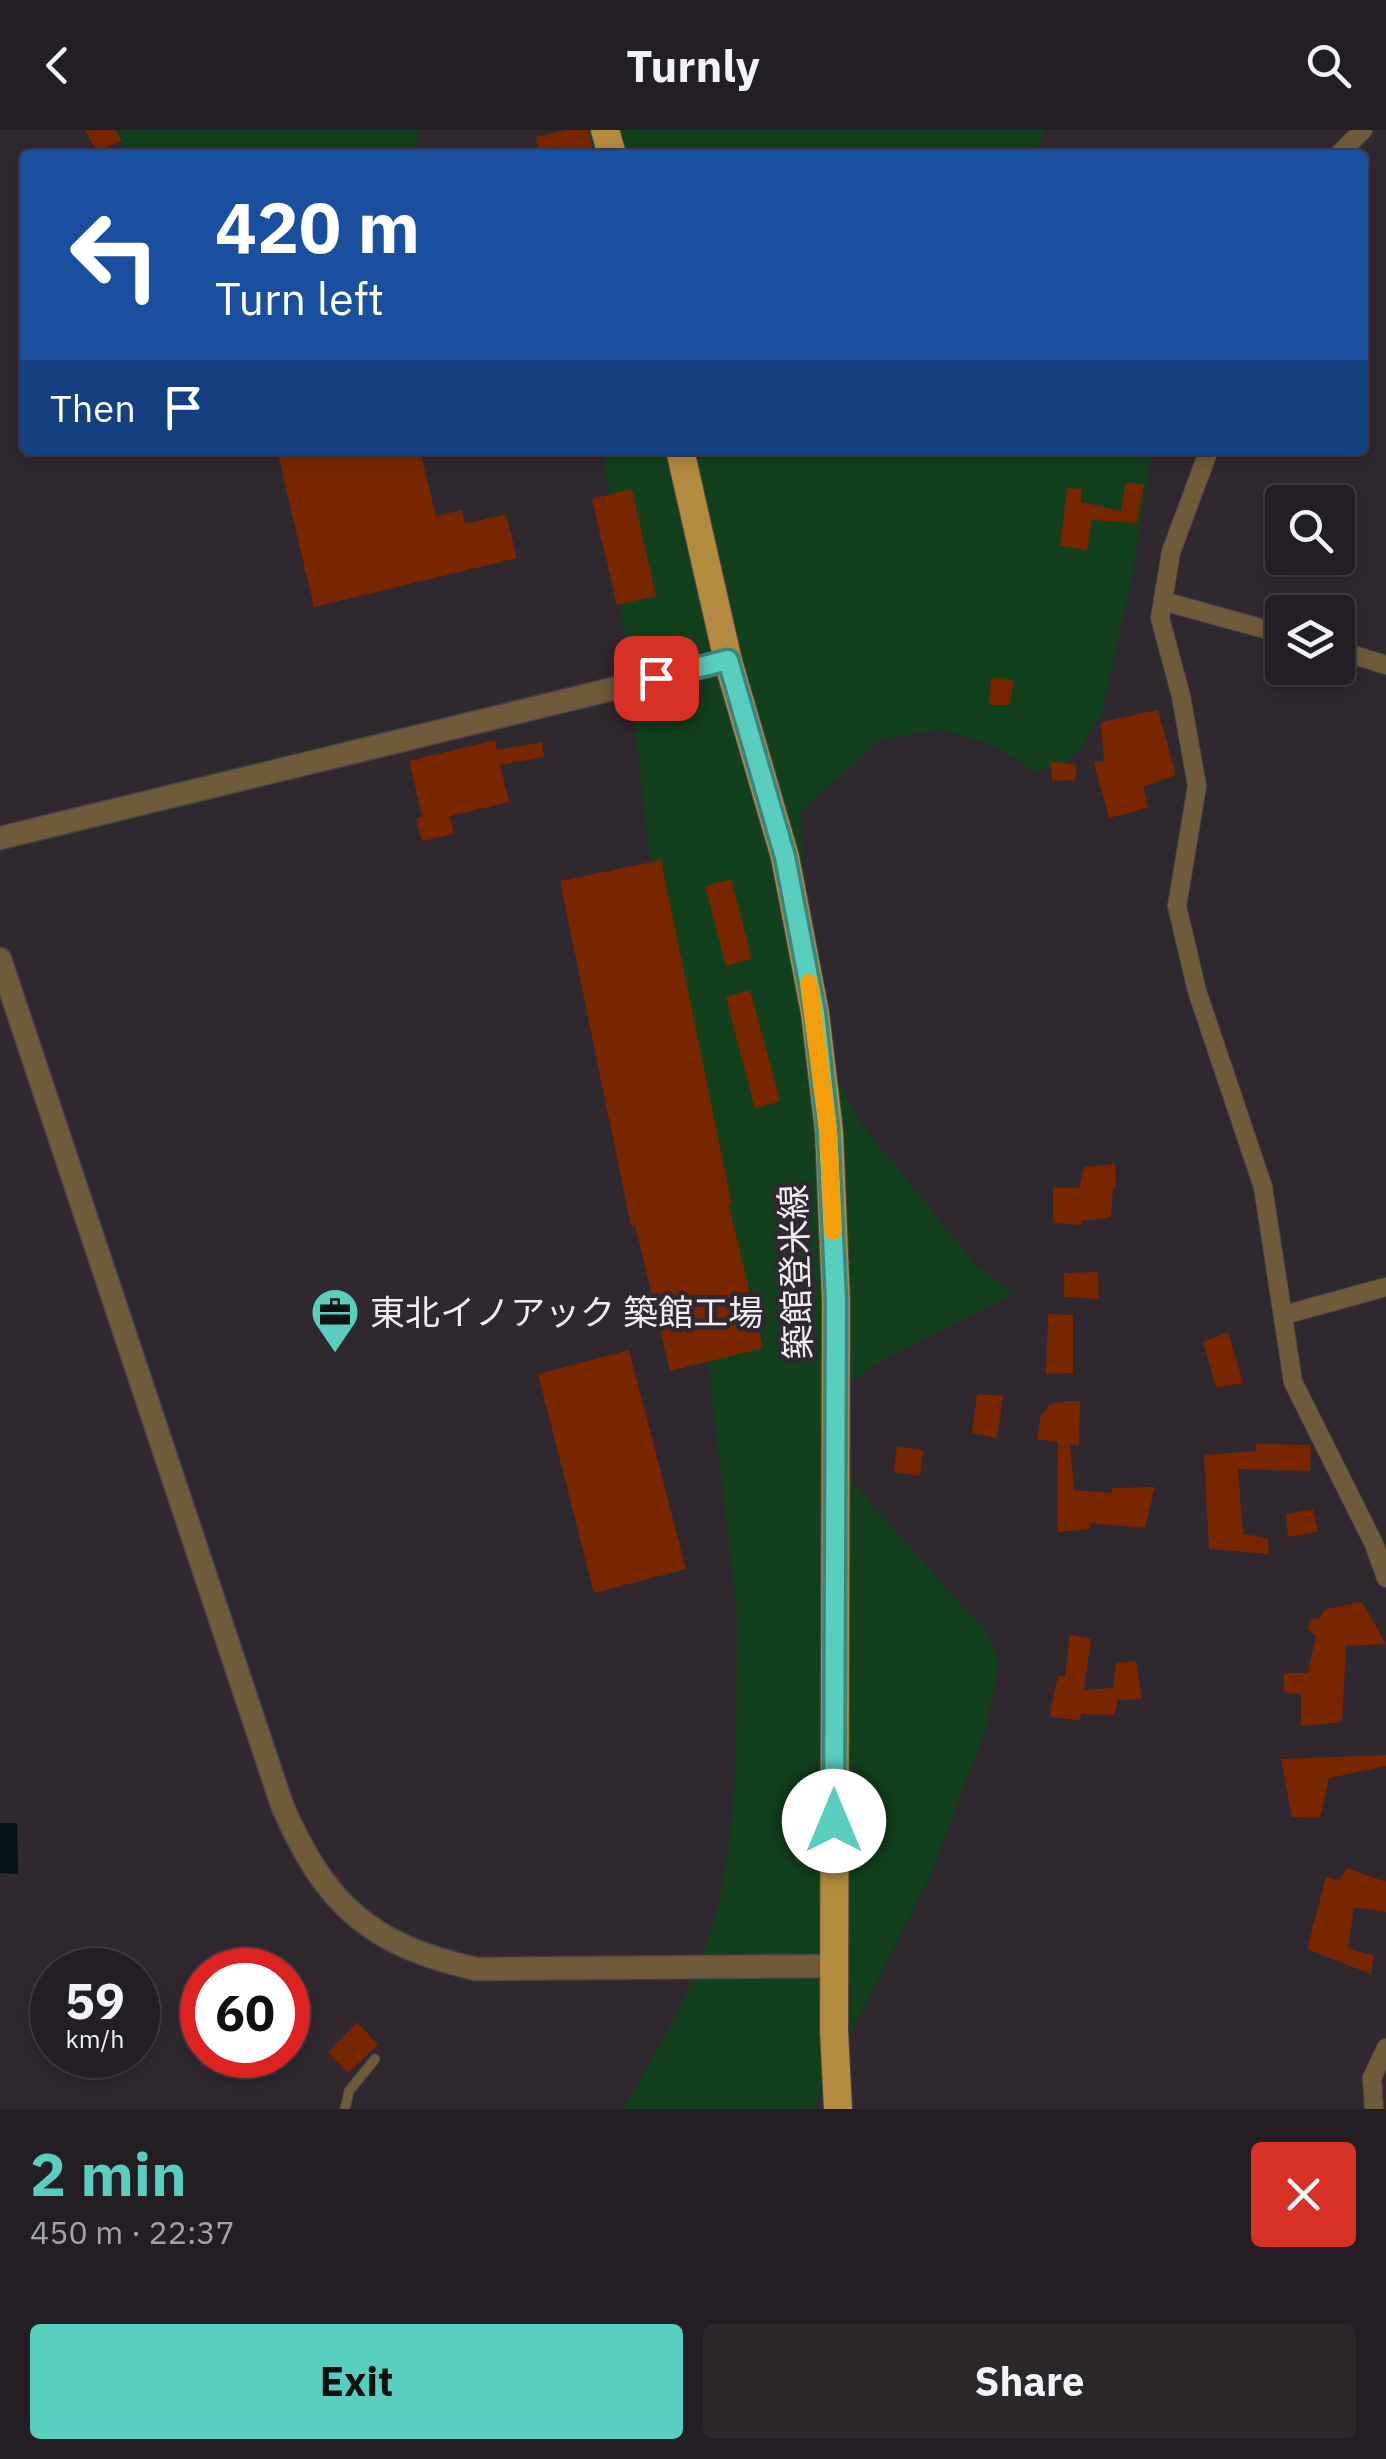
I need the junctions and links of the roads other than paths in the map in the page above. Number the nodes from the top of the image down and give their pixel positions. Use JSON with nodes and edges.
{"nodes":[{"id":1,"x":1363,"y":130,"type":"edge"},
{"id":2,"x":1343,"y":150,"type":"edge"},
{"id":3,"x":681,"y":455,"type":"edge"},
{"id":4,"x":1207,"y":455,"type":"edge"},
{"id":5,"x":1162,"y":601,"type":"junction"},
{"id":6,"x":1265,"y":629,"type":"edge"},
{"id":7,"x":1355,"y":655,"type":"edge"},
{"id":8,"x":728,"y":660,"type":"junction"},
{"id":9,"x":1386,"y":665,"type":"edge"},
{"id":10,"x":0,"y":838,"type":"edge"},
{"id":11,"x":0,"y":959,"type":"edge"},
{"id":12,"x":1386,"y":1287,"type":"edge"},
{"id":13,"x":1284,"y":1316,"type":"junction"},
{"id":14,"x":1386,"y":1578,"type":"edge"},
{"id":15,"x":834,"y":1966,"type":"junction"},
{"id":16,"x":1386,"y":2048,"type":"edge"},
{"id":17,"x":375,"y":2060,"type":"dead end"},
{"id":18,"x":345,"y":2109,"type":"edge"},
{"id":19,"x":838,"y":2109,"type":"edge"},
{"id":20,"x":1374,"y":2109,"type":"edge"}],
"edges":[{"from":1,"to":2,"type":"street"},
{"from":3,"to":8,"type":"main road","name":"築館登米線"},
{"from":4,"to":5,"type":"street"},
{"from":5,"to":6,"type":"street"},
{"from":5,"to":13,"type":"street"},
{"from":7,"to":9,"type":"street"},
{"from":8,"to":10,"type":"street"},
{"from":8,"to":15,"type":"main road","name":"築館登米線"},
{"from":11,"to":15,"type":"street"},
{"from":12,"to":13,"type":"street"},
{"from":13,"to":14,"type":"street"},
{"from":15,"to":19,"type":"main road","name":"築館登米線"},
{"from":16,"to":20,"type":"street"},
{"from":17,"to":18,"type":"lane"}]}
